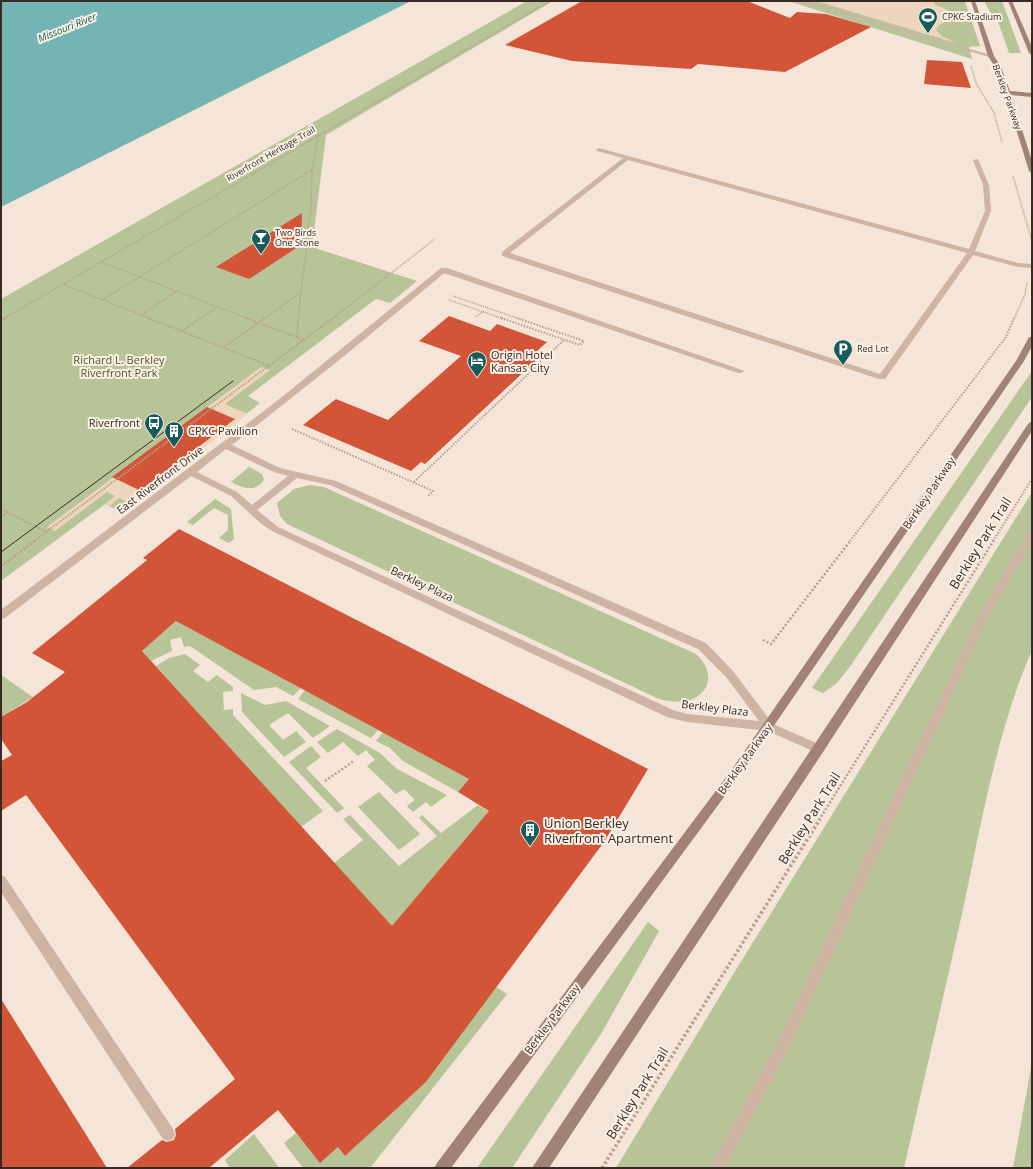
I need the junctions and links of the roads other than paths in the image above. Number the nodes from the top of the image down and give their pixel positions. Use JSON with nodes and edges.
{"nodes":[{"id":1,"x":801,"y":1,"type":"edge"},
{"id":2,"x":973,"y":1,"type":"edge"},
{"id":3,"x":1010,"y":1,"type":"edge"},
{"id":4,"x":1032,"y":53,"type":"edge"},
{"id":5,"x":991,"y":56,"type":"junction"},
{"id":6,"x":1008,"y":93,"type":"junction"},
{"id":7,"x":1032,"y":95,"type":"edge"},
{"id":8,"x":599,"y":150,"type":"dead end"},
{"id":9,"x":626,"y":159,"type":"junction"},
{"id":10,"x":976,"y":160,"type":"dead end"},
{"id":11,"x":1032,"y":171,"type":"edge"},
{"id":12,"x":971,"y":252,"type":"junction"},
{"id":13,"x":1031,"y":266,"type":"edge"},
{"id":14,"x":1032,"y":338,"type":"edge"},
{"id":15,"x":741,"y":371,"type":"dead end"},
{"id":16,"x":1032,"y":424,"type":"edge"},
{"id":17,"x":225,"y":446,"type":"junction"},
{"id":18,"x":190,"y":472,"type":"junction"},
{"id":19,"x":296,"y":474,"type":"junction"},
{"id":20,"x":252,"y":510,"type":"junction"},
{"id":21,"x":1032,"y":534,"type":"edge"},
{"id":22,"x":1,"y":615,"type":"edge"},
{"id":23,"x":769,"y":727,"type":"junction"},
{"id":24,"x":819,"y":749,"type":"junction"},
{"id":25,"x":1,"y":881,"type":"edge"},
{"id":26,"x":168,"y":1134,"type":"dead end"},
{"id":27,"x":442,"y":1168,"type":"edge"},
{"id":28,"x":540,"y":1168,"type":"edge"},
{"id":29,"x":718,"y":1168,"type":"edge"}],
"edges":[{"from":1,"to":5,"type":"street"},
{"from":2,"to":5,"type":"main road","name":"Berkley Parkway"},
{"from":3,"to":4,"type":"main road"},
{"from":5,"to":6,"type":"main road","name":"Berkley Parkway"},
{"from":6,"to":7,"type":"main road"},
{"from":6,"to":11,"type":"main road","name":"Berkley Parkway"},
{"from":8,"to":9,"type":"street"},
{"from":9,"to":12,"type":"street"},
{"from":9,"to":12,"type":"street"},
{"from":10,"to":12,"type":"street"},
{"from":12,"to":13,"type":"street"},
{"from":14,"to":23,"type":"main road","name":"Berkley Parkway"},
{"from":15,"to":17,"type":"street","name":"East Riverfront Drive"},
{"from":16,"to":24,"type":"main road"},
{"from":17,"to":18,"type":"street","name":"East Riverfront Drive"},
{"from":17,"to":19,"type":"street","name":"Berkley Plaza"},
{"from":18,"to":20,"type":"street","name":"Berkley Plaza"},
{"from":18,"to":22,"type":"street","name":"East Riverfront Drive"},
{"from":19,"to":20,"type":"street"},
{"from":19,"to":23,"type":"street","name":"Berkley Plaza"},
{"from":20,"to":23,"type":"street","name":"Berkley Plaza"},
{"from":21,"to":29,"type":"street"},
{"from":23,"to":24,"type":"street"},
{"from":23,"to":27,"type":"main road","name":"Berkley Parkway"},
{"from":24,"to":28,"type":"main road"},
{"from":25,"to":26,"type":"street"}]}
